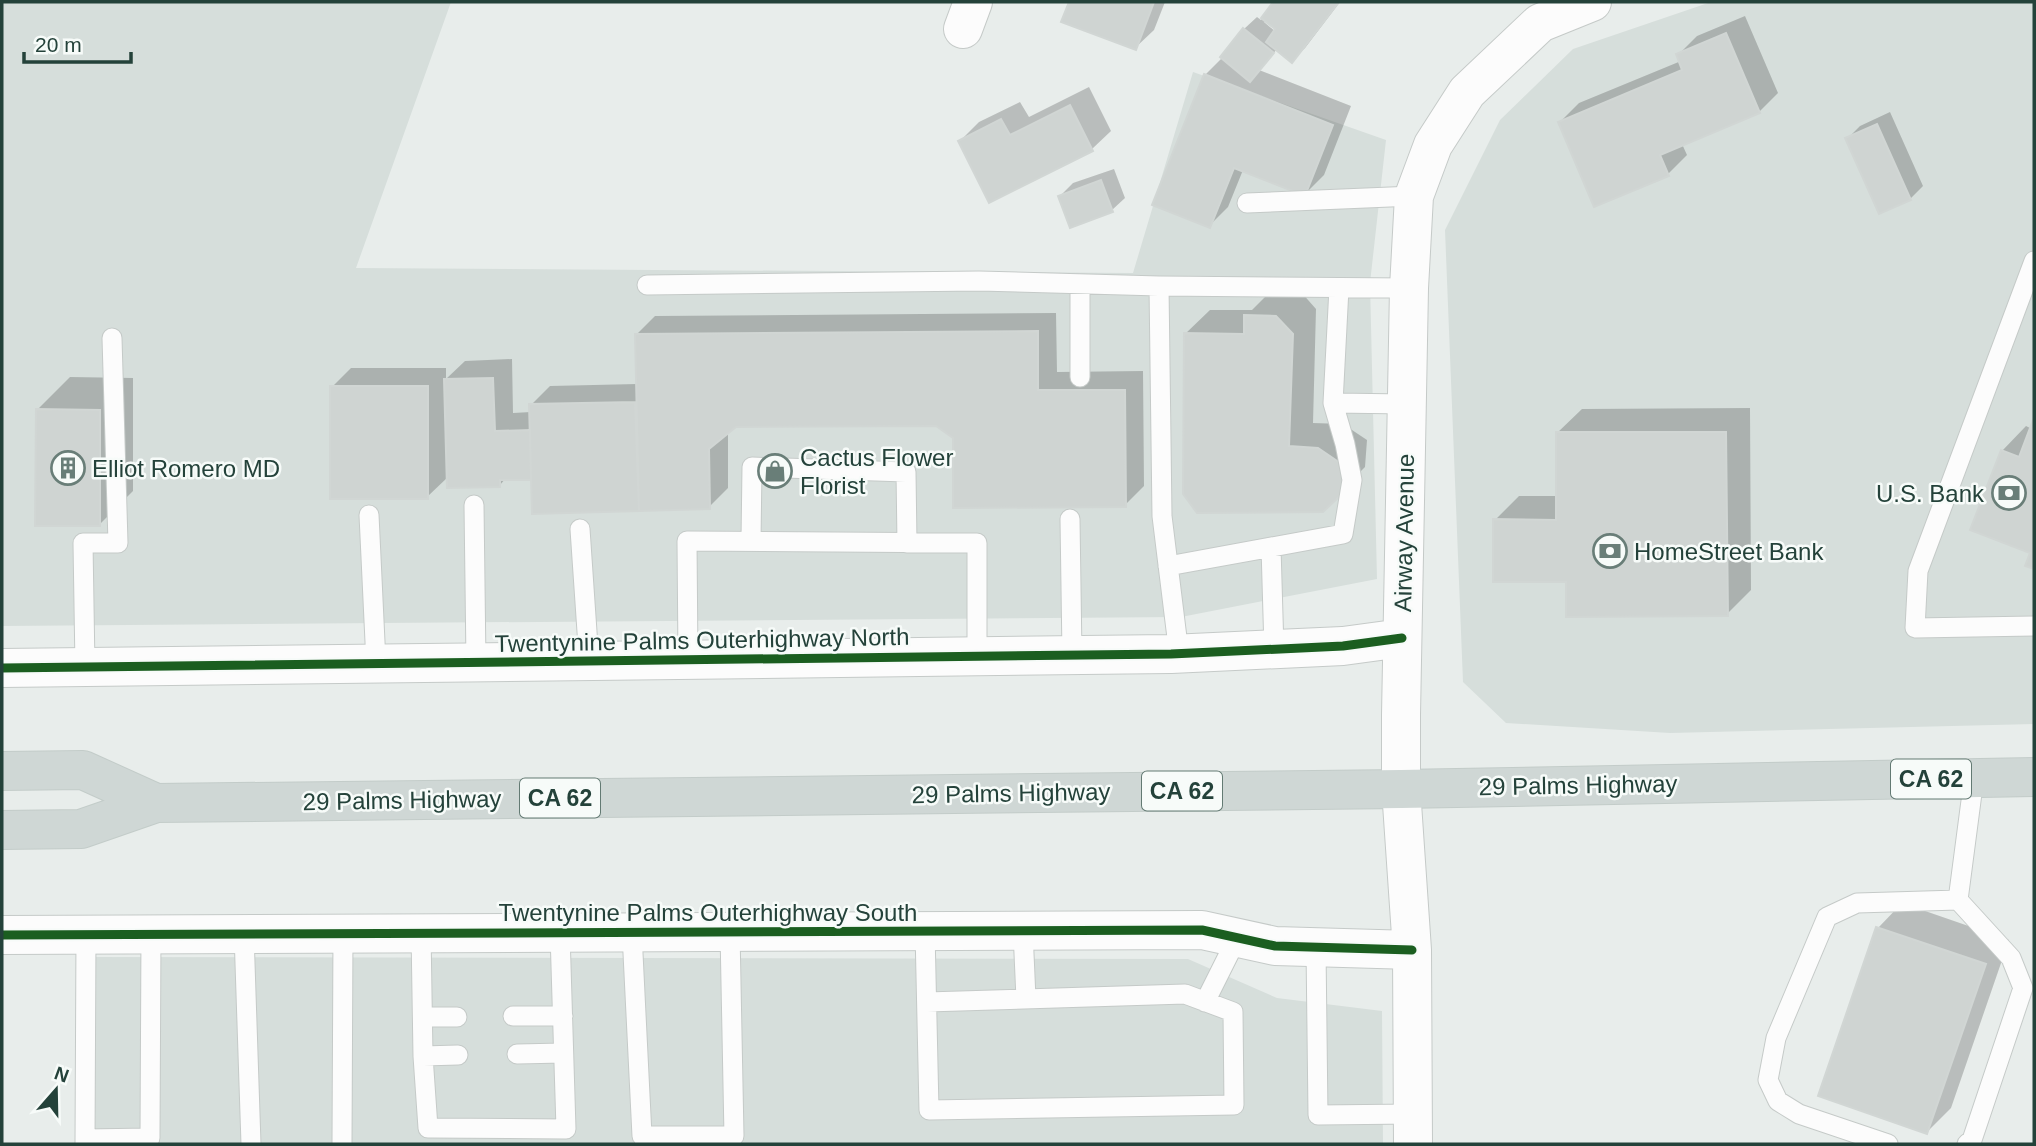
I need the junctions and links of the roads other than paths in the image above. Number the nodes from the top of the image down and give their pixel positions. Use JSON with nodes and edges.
{"nodes":[{"id":1,"x":1592,"y":2,"type":"edge"},
{"id":2,"x":1414,"y":196,"type":"junction"},
{"id":3,"x":1247,"y":203,"type":"dead end"},
{"id":4,"x":2034,"y":261,"type":"edge"},
{"id":5,"x":1080,"y":284,"type":"junction"},
{"id":6,"x":647,"y":285,"type":"dead end"},
{"id":7,"x":1158,"y":286,"type":"junction"},
{"id":8,"x":1339,"y":288,"type":"junction"},
{"id":9,"x":1409,"y":288,"type":"junction"},
{"id":10,"x":112,"y":338,"type":"dead end"},
{"id":11,"x":1080,"y":377,"type":"dead end"},
{"id":12,"x":1333,"y":403,"type":"junction"},
{"id":13,"x":1407,"y":404,"type":"junction"},
{"id":14,"x":474,"y":505,"type":"dead end"},
{"id":15,"x":369,"y":514,"type":"dead end"},
{"id":16,"x":1070,"y":519,"type":"dead end"},
{"id":17,"x":580,"y":529,"type":"dead end"},
{"id":18,"x":751,"y":541,"type":"junction"},
{"id":19,"x":907,"y":542,"type":"junction"},
{"id":20,"x":1271,"y":547,"type":"junction"},
{"id":21,"x":1168,"y":566,"type":"junction"},
{"id":22,"x":2034,"y":626,"type":"edge"},
{"id":23,"x":1402,"y":638,"type":"junction"},
{"id":24,"x":1274,"y":650,"type":"junction"},
{"id":25,"x":1179,"y":654,"type":"junction"},
{"id":26,"x":1072,"y":655,"type":"junction"},
{"id":27,"x":977,"y":656,"type":"junction"},
{"id":28,"x":688,"y":660,"type":"junction"},
{"id":29,"x":589,"y":661,"type":"junction"},
{"id":30,"x":476,"y":662,"type":"junction"},
{"id":31,"x":376,"y":663,"type":"junction"},
{"id":32,"x":85,"y":667,"type":"junction"},
{"id":33,"x":2,"y":668,"type":"edge"},
{"id":34,"x":2,"y":771,"type":"edge"},
{"id":35,"x":2034,"y":777,"type":"edge"},
{"id":36,"x":1974,"y":778,"type":"junction"},
{"id":37,"x":1401,"y":789,"type":"junction"},
{"id":38,"x":156,"y":803,"type":"junction"},
{"id":39,"x":2,"y":830,"type":"edge"},
{"id":40,"x":1958,"y":900,"type":"junction"},
{"id":41,"x":925,"y":931,"type":"junction"},
{"id":42,"x":1023,"y":931,"type":"junction"},
{"id":43,"x":421,"y":932,"type":"junction"},
{"id":44,"x":730,"y":932,"type":"junction"},
{"id":45,"x":151,"y":933,"type":"junction"},
{"id":46,"x":244,"y":933,"type":"junction"},
{"id":47,"x":343,"y":933,"type":"junction"},
{"id":48,"x":560,"y":933,"type":"junction"},
{"id":49,"x":632,"y":933,"type":"junction"},
{"id":50,"x":86,"y":934,"type":"junction"},
{"id":51,"x":2,"y":935,"type":"edge"},
{"id":52,"x":1237,"y":938,"type":"junction"},
{"id":53,"x":1316,"y":948,"type":"junction"},
{"id":54,"x":1412,"y":950,"type":"junction"},
{"id":55,"x":1026,"y":999,"type":"junction"},
{"id":56,"x":926,"y":1002,"type":"junction"},
{"id":57,"x":1205,"y":1002,"type":"junction"},
{"id":58,"x":513,"y":1016,"type":"dead end"},
{"id":59,"x":563,"y":1016,"type":"junction"},
{"id":60,"x":423,"y":1017,"type":"junction"},
{"id":61,"x":457,"y":1017,"type":"dead end"},
{"id":62,"x":564,"y":1053,"type":"junction"},
{"id":63,"x":517,"y":1054,"type":"dead end"},
{"id":64,"x":457,"y":1055,"type":"dead end"},
{"id":65,"x":423,"y":1056,"type":"junction"},
{"id":66,"x":1413,"y":1129,"type":"edge"},
{"id":67,"x":428,"y":1136,"type":"edge"},
{"id":68,"x":568,"y":1137,"type":"edge"},
{"id":69,"x":85,"y":1142,"type":"edge"},
{"id":70,"x":251,"y":1144,"type":"edge"},
{"id":71,"x":342,"y":1144,"type":"edge"},
{"id":72,"x":1888,"y":1144,"type":"edge"},
{"id":73,"x":1967,"y":1144,"type":"edge"}],
"edges":[{"from":1,"to":2,"type":"street","name":"Airway Avenue"},
{"from":2,"to":3,"type":"lane"},
{"from":2,"to":9,"type":"street","name":"Airway Avenue"},
{"from":4,"to":22,"type":"lane"},
{"from":5,"to":6,"type":"lane"},
{"from":5,"to":7,"type":"lane"},
{"from":5,"to":11,"type":"lane"},
{"from":7,"to":8,"type":"lane"},
{"from":7,"to":21,"type":"lane"},
{"from":8,"to":9,"type":"lane"},
{"from":8,"to":12,"type":"lane"},
{"from":9,"to":13,"type":"street","name":"Airway Avenue"},
{"from":10,"to":32,"type":"lane"},
{"from":12,"to":13,"type":"lane"},
{"from":12,"to":20,"type":"lane"},
{"from":13,"to":23,"type":"street","name":"Airway Avenue"},
{"from":14,"to":30,"type":"lane"},
{"from":15,"to":31,"type":"lane"},
{"from":16,"to":26,"type":"lane"},
{"from":17,"to":29,"type":"lane"},
{"from":18,"to":19,"type":"lane"},
{"from":18,"to":19,"type":"lane"},
{"from":18,"to":28,"type":"lane"},
{"from":19,"to":27,"type":"lane"},
{"from":20,"to":21,"type":"lane"},
{"from":20,"to":24,"type":"lane"},
{"from":21,"to":25,"type":"lane"},
{"from":23,"to":24,"type":"street","name":"Twentynine Palms Outerhighway North"},
{"from":23,"to":37,"type":"street","name":"Airway Avenue"},
{"from":24,"to":25,"type":"street","name":"Twentynine Palms Outerhighway North"},
{"from":25,"to":26,"type":"street","name":"Twentynine Palms Outerhighway North"},
{"from":26,"to":27,"type":"street","name":"Twentynine Palms Outerhighway North"},
{"from":27,"to":28,"type":"street","name":"Twentynine Palms Outerhighway North"},
{"from":28,"to":29,"type":"street","name":"Twentynine Palms Outerhighway North"},
{"from":29,"to":30,"type":"street","name":"Twentynine Palms Outerhighway North"},
{"from":30,"to":31,"type":"street","name":"Twentynine Palms Outerhighway North"},
{"from":31,"to":32,"type":"street","name":"Twentynine Palms Outerhighway North"},
{"from":32,"to":33,"type":"street","name":"Twentynine Palms Outerhighway North"},
{"from":34,"to":38,"type":"main road","name":"29 Palms Highway","number":"CA 62"},
{"from":35,"to":36,"type":"main road","name":"29 Palms Highway","number":"CA 62"},
{"from":36,"to":37,"type":"main road","name":"29 Palms Highway","number":"CA 62"},
{"from":36,"to":40,"type":"lane"},
{"from":37,"to":38,"type":"main road","name":"29 Palms Highway","number":"CA 62"},
{"from":37,"to":54,"type":"street","name":"Airway Avenue"},
{"from":38,"to":39,"type":"main road","name":"29 Palms Highway","number":"CA 62"},
{"from":40,"to":72,"type":"lane"},
{"from":40,"to":73,"type":"lane"},
{"from":41,"to":42,"type":"street","name":"Twentynine Palms Outerhighway South"},
{"from":41,"to":44,"type":"street","name":"Twentynine Palms Outerhighway South"},
{"from":41,"to":56,"type":"lane"},
{"from":42,"to":52,"type":"street","name":"Twentynine Palms Outerhighway South"},
{"from":42,"to":55,"type":"lane"},
{"from":43,"to":47,"type":"street","name":"Twentynine Palms Outerhighway South"},
{"from":43,"to":48,"type":"street","name":"Twentynine Palms Outerhighway South"},
{"from":43,"to":60,"type":"lane"},
{"from":44,"to":49,"type":"street","name":"Twentynine Palms Outerhighway South"},
{"from":44,"to":49,"type":"lane"},
{"from":45,"to":46,"type":"street","name":"Twentynine Palms Outerhighway South"},
{"from":45,"to":50,"type":"street","name":"Twentynine Palms Outerhighway South"},
{"from":45,"to":69,"type":"lane"},
{"from":46,"to":47,"type":"street","name":"Twentynine Palms Outerhighway South"},
{"from":46,"to":70,"type":"lane"},
{"from":47,"to":71,"type":"lane"},
{"from":48,"to":49,"type":"street","name":"Twentynine Palms Outerhighway South"},
{"from":48,"to":59,"type":"lane"},
{"from":50,"to":51,"type":"street","name":"Twentynine Palms Outerhighway South"},
{"from":50,"to":69,"type":"lane"},
{"from":52,"to":53,"type":"street","name":"Twentynine Palms Outerhighway South"},
{"from":52,"to":57,"type":"lane"},
{"from":53,"to":54,"type":"street","name":"Twentynine Palms Outerhighway South"},
{"from":53,"to":66,"type":"lane"},
{"from":54,"to":66,"type":"street","name":"Airway Avenue"},
{"from":55,"to":56,"type":"lane"},
{"from":55,"to":57,"type":"lane"},
{"from":56,"to":57,"type":"lane"},
{"from":58,"to":59,"type":"lane"},
{"from":59,"to":62,"type":"lane"},
{"from":60,"to":61,"type":"lane"},
{"from":60,"to":65,"type":"lane"},
{"from":62,"to":63,"type":"lane"},
{"from":62,"to":68,"type":"lane"},
{"from":64,"to":65,"type":"lane"},
{"from":65,"to":67,"type":"lane"},
{"from":67,"to":68,"type":"lane"}]}
